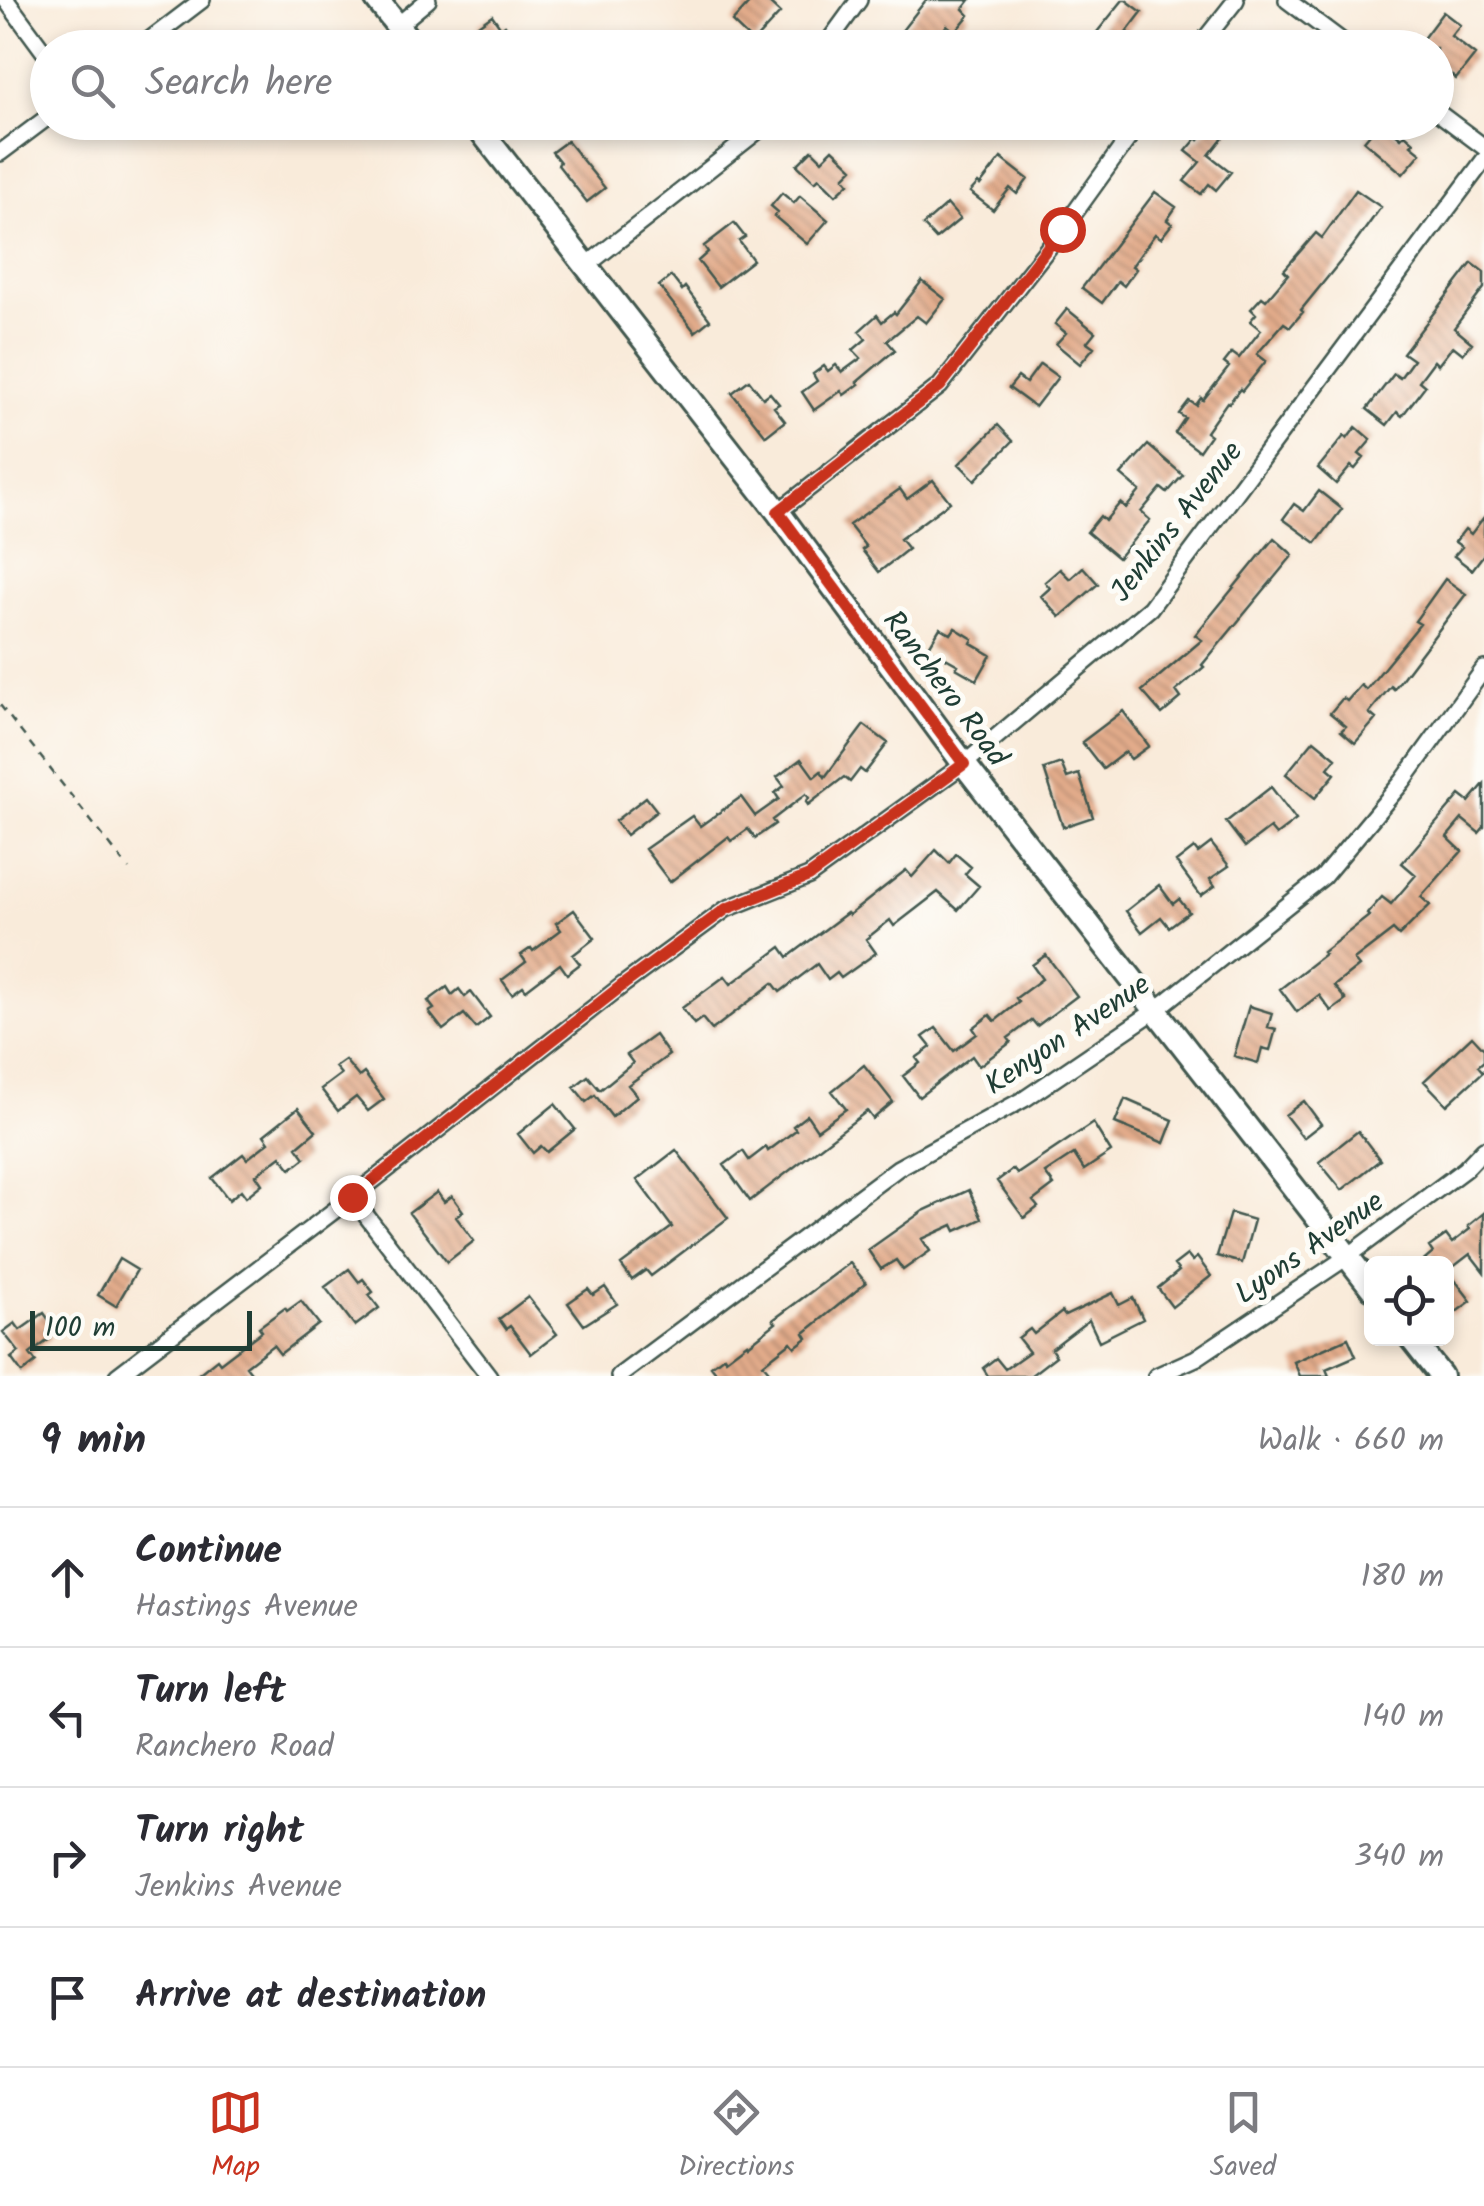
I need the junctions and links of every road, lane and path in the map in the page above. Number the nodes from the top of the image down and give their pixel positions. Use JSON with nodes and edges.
{"nodes":[{"id":1,"x":6,"y":0,"type":"edge"},
{"id":2,"x":202,"y":0,"type":"edge"},
{"id":3,"x":378,"y":0,"type":"edge"},
{"id":4,"x":428,"y":0,"type":"edge"},
{"id":5,"x":859,"y":0,"type":"edge"},
{"id":6,"x":1236,"y":0,"type":"edge"},
{"id":7,"x":1287,"y":0,"type":"edge"},
{"id":8,"x":398,"y":25,"type":"junction"},
{"id":9,"x":163,"y":30,"type":"edge"},
{"id":10,"x":402,"y":30,"type":"edge"},
{"id":11,"x":837,"y":30,"type":"edge"},
{"id":12,"x":1212,"y":30,"type":"edge"},
{"id":13,"x":1327,"y":30,"type":"edge"},
{"id":14,"x":30,"y":33,"type":"edge"},
{"id":15,"x":1454,"y":125,"type":"edge"},
{"id":16,"x":30,"y":130,"type":"edge"},
{"id":17,"x":488,"y":140,"type":"edge"},
{"id":18,"x":746,"y":140,"type":"edge"},
{"id":19,"x":1127,"y":140,"type":"edge"},
{"id":20,"x":1484,"y":147,"type":"edge"},
{"id":21,"x":0,"y":153,"type":"edge"},
{"id":22,"x":1484,"y":160,"type":"edge"},
{"id":23,"x":587,"y":264,"type":"junction"},
{"id":24,"x":778,"y":512,"type":"junction"},
{"id":25,"x":1484,"y":670,"type":"edge"},
{"id":26,"x":0,"y":705,"type":"edge"},
{"id":27,"x":964,"y":764,"type":"junction"},
{"id":28,"x":129,"y":869,"type":"dead end"},
{"id":29,"x":1156,"y":1010,"type":"junction"},
{"id":30,"x":1484,"y":1149,"type":"edge"},
{"id":31,"x":352,"y":1197,"type":"junction"},
{"id":32,"x":1347,"y":1257,"type":"junction"},
{"id":33,"x":1364,"y":1278,"type":"edge"},
{"id":34,"x":1417,"y":1346,"type":"edge"},
{"id":35,"x":117,"y":1376,"type":"edge"},
{"id":36,"x":489,"y":1376,"type":"edge"},
{"id":37,"x":620,"y":1376,"type":"edge"},
{"id":38,"x":1156,"y":1376,"type":"edge"},
{"id":39,"x":1441,"y":1376,"type":"edge"}],
"edges":[{"from":1,"to":14,"type":"street"},
{"from":2,"to":9,"type":"street"},
{"from":3,"to":8,"type":"main road"},
{"from":4,"to":8,"type":"street"},
{"from":5,"to":11,"type":"street"},
{"from":6,"to":12,"type":"street"},
{"from":7,"to":13,"type":"street"},
{"from":8,"to":10,"type":"main road"},
{"from":15,"to":20,"type":"street"},
{"from":16,"to":21,"type":"street"},
{"from":17,"to":23,"type":"main road","name":"Ranchero Road"},
{"from":18,"to":23,"type":"street"},
{"from":19,"to":24,"type":"street"},
{"from":22,"to":27,"type":"street","name":"Jenkins Avenue"},
{"from":23,"to":24,"type":"main road","name":"Ranchero Road"},
{"from":24,"to":27,"type":"main road","name":"Ranchero Road"},
{"from":25,"to":29,"type":"street","name":"Kenyon Avenue"},
{"from":26,"to":28,"type":"path"},
{"from":27,"to":29,"type":"main road","name":"Ranchero Road"},
{"from":27,"to":31,"type":"street","name":"Jenkins Avenue"},
{"from":29,"to":32,"type":"main road","name":"Ranchero Road"},
{"from":29,"to":37,"type":"street","name":"Kenyon Avenue"},
{"from":30,"to":32,"type":"street","name":"Lyons Avenue"},
{"from":31,"to":35,"type":"street","name":"Jenkins Avenue"},
{"from":31,"to":36,"type":"street"},
{"from":32,"to":33,"type":"main road","name":"Ranchero Road"},
{"from":32,"to":38,"type":"street","name":"Lyons Avenue"},
{"from":34,"to":39,"type":"main road"}]}
